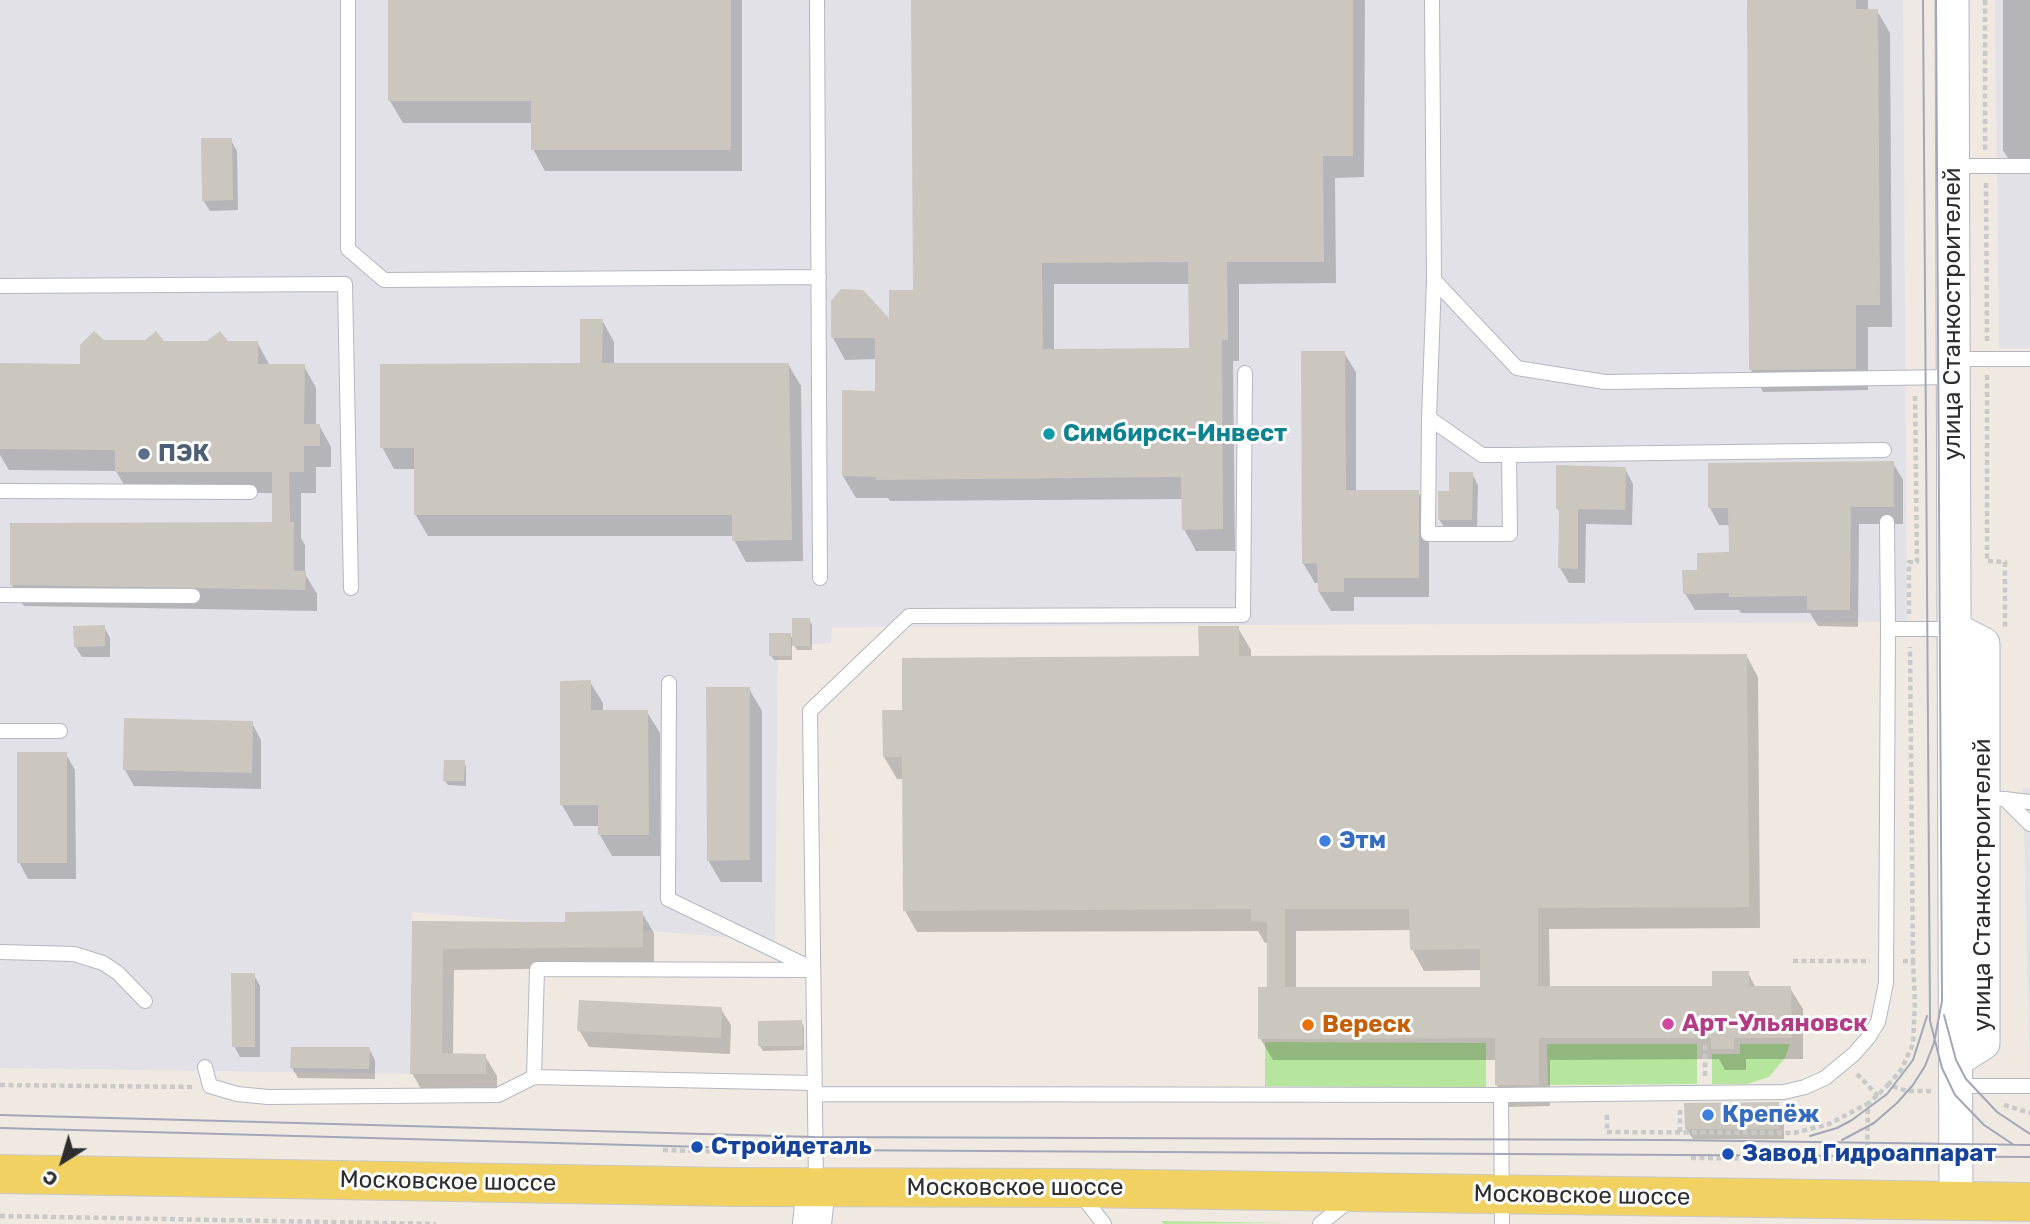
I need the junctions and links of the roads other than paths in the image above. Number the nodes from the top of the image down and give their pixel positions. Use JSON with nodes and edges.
{"nodes":[{"id":1,"x":348,"y":0,"type":"edge"},
{"id":2,"x":817,"y":0,"type":"edge"},
{"id":3,"x":1432,"y":0,"type":"edge"},
{"id":4,"x":1952,"y":0,"type":"edge"},
{"id":5,"x":1969,"y":166,"type":"junction"},
{"id":6,"x":2030,"y":166,"type":"edge"},
{"id":7,"x":818,"y":277,"type":"junction"},
{"id":8,"x":1434,"y":280,"type":"junction"},
{"id":9,"x":0,"y":286,"type":"edge"},
{"id":10,"x":2030,"y":359,"type":"edge"},
{"id":11,"x":1953,"y":368,"type":"junction"},
{"id":12,"x":1245,"y":373,"type":"dead end"},
{"id":13,"x":1429,"y":418,"type":"junction"},
{"id":14,"x":1884,"y":450,"type":"dead end"},
{"id":15,"x":1509,"y":455,"type":"junction"},
{"id":16,"x":0,"y":491,"type":"edge"},
{"id":17,"x":250,"y":492,"type":"dead end"},
{"id":18,"x":1886,"y":522,"type":"dead end"},
{"id":19,"x":820,"y":578,"type":"dead end"},
{"id":20,"x":351,"y":588,"type":"dead end"},
{"id":21,"x":0,"y":595,"type":"edge"},
{"id":22,"x":193,"y":596,"type":"dead end"},
{"id":23,"x":1954,"y":628,"type":"junction"},
{"id":24,"x":1888,"y":629,"type":"junction"},
{"id":25,"x":669,"y":683,"type":"dead end"},
{"id":26,"x":60,"y":731,"type":"dead end"},
{"id":27,"x":0,"y":732,"type":"edge"},
{"id":28,"x":1994,"y":799,"type":"junction"},
{"id":29,"x":2030,"y":803,"type":"edge"},
{"id":30,"x":2030,"y":824,"type":"edge"},
{"id":31,"x":0,"y":952,"type":"edge"},
{"id":32,"x":813,"y":970,"type":"junction"},
{"id":33,"x":145,"y":1001,"type":"dead end"},
{"id":34,"x":205,"y":1067,"type":"dead end"},
{"id":35,"x":534,"y":1077,"type":"junction"},
{"id":36,"x":1955,"y":1079,"type":"junction"},
{"id":37,"x":2030,"y":1086,"type":"edge"},
{"id":38,"x":814,"y":1088,"type":"junction"},
{"id":39,"x":1501,"y":1095,"type":"junction"},
{"id":40,"x":0,"y":1174,"type":"edge"},
{"id":41,"x":1076,"y":1188,"type":"junction"},
{"id":42,"x":1359,"y":1193,"type":"junction"},
{"id":43,"x":2030,"y":1202,"type":"edge"},
{"id":44,"x":814,"y":1205,"type":"edge"},
{"id":45,"x":1956,"y":1207,"type":"junction"},
{"id":46,"x":1502,"y":1209,"type":"edge"},
{"id":47,"x":1104,"y":1224,"type":"edge"},
{"id":48,"x":1320,"y":1224,"type":"edge"}],
"edges":[{"from":1,"to":7,"type":"lane"},
{"from":2,"to":7,"type":"lane"},
{"from":3,"to":8,"type":"lane"},
{"from":4,"to":5,"type":"street","name":"улица Станкостроителей"},
{"from":5,"to":6,"type":"lane"},
{"from":5,"to":11,"type":"street","name":"улица Станкостроителей"},
{"from":7,"to":19,"type":"lane"},
{"from":8,"to":11,"type":"lane"},
{"from":8,"to":13,"type":"lane"},
{"from":9,"to":20,"type":"lane"},
{"from":10,"to":11,"type":"lane"},
{"from":11,"to":23,"type":"street","name":"улица Станкостроителей"},
{"from":12,"to":32,"type":"lane"},
{"from":13,"to":15,"type":"lane"},
{"from":13,"to":15,"type":"lane"},
{"from":14,"to":15,"type":"lane"},
{"from":16,"to":17,"type":"lane"},
{"from":18,"to":24,"type":"lane"},
{"from":21,"to":22,"type":"lane"},
{"from":23,"to":24,"type":"lane"},
{"from":23,"to":28,"type":"street","name":"улица Станкостроителей"},
{"from":23,"to":36,"type":"street","name":"улица Станкостроителей"},
{"from":24,"to":39,"type":"lane"},
{"from":25,"to":32,"type":"lane"},
{"from":26,"to":27,"type":"lane"},
{"from":28,"to":29,"type":"lane"},
{"from":28,"to":30,"type":"lane"},
{"from":28,"to":36,"type":"street","name":"улица Станкостроителей"},
{"from":31,"to":33,"type":"lane"},
{"from":32,"to":35,"type":"lane"},
{"from":32,"to":38,"type":"lane"},
{"from":34,"to":35,"type":"lane"},
{"from":35,"to":38,"type":"lane"},
{"from":36,"to":37,"type":"lane"},
{"from":36,"to":45,"type":"street","name":"улица Станкостроителей"},
{"from":38,"to":39,"type":"lane"},
{"from":38,"to":44,"type":"lane"},
{"from":39,"to":46,"type":"lane"},
{"from":40,"to":44,"type":"main road","name":"Московское шоссе"},
{"from":41,"to":42,"type":"main road","name":"Московское шоссе"},
{"from":41,"to":44,"type":"main road","name":"Московское шоссе"},
{"from":41,"to":47,"type":"lane"},
{"from":42,"to":46,"type":"main road","name":"Московское шоссе"},
{"from":42,"to":48,"type":"lane"},
{"from":43,"to":45,"type":"main road","name":"Московское шоссе"},
{"from":45,"to":46,"type":"main road","name":"Московское шоссе"}]}
